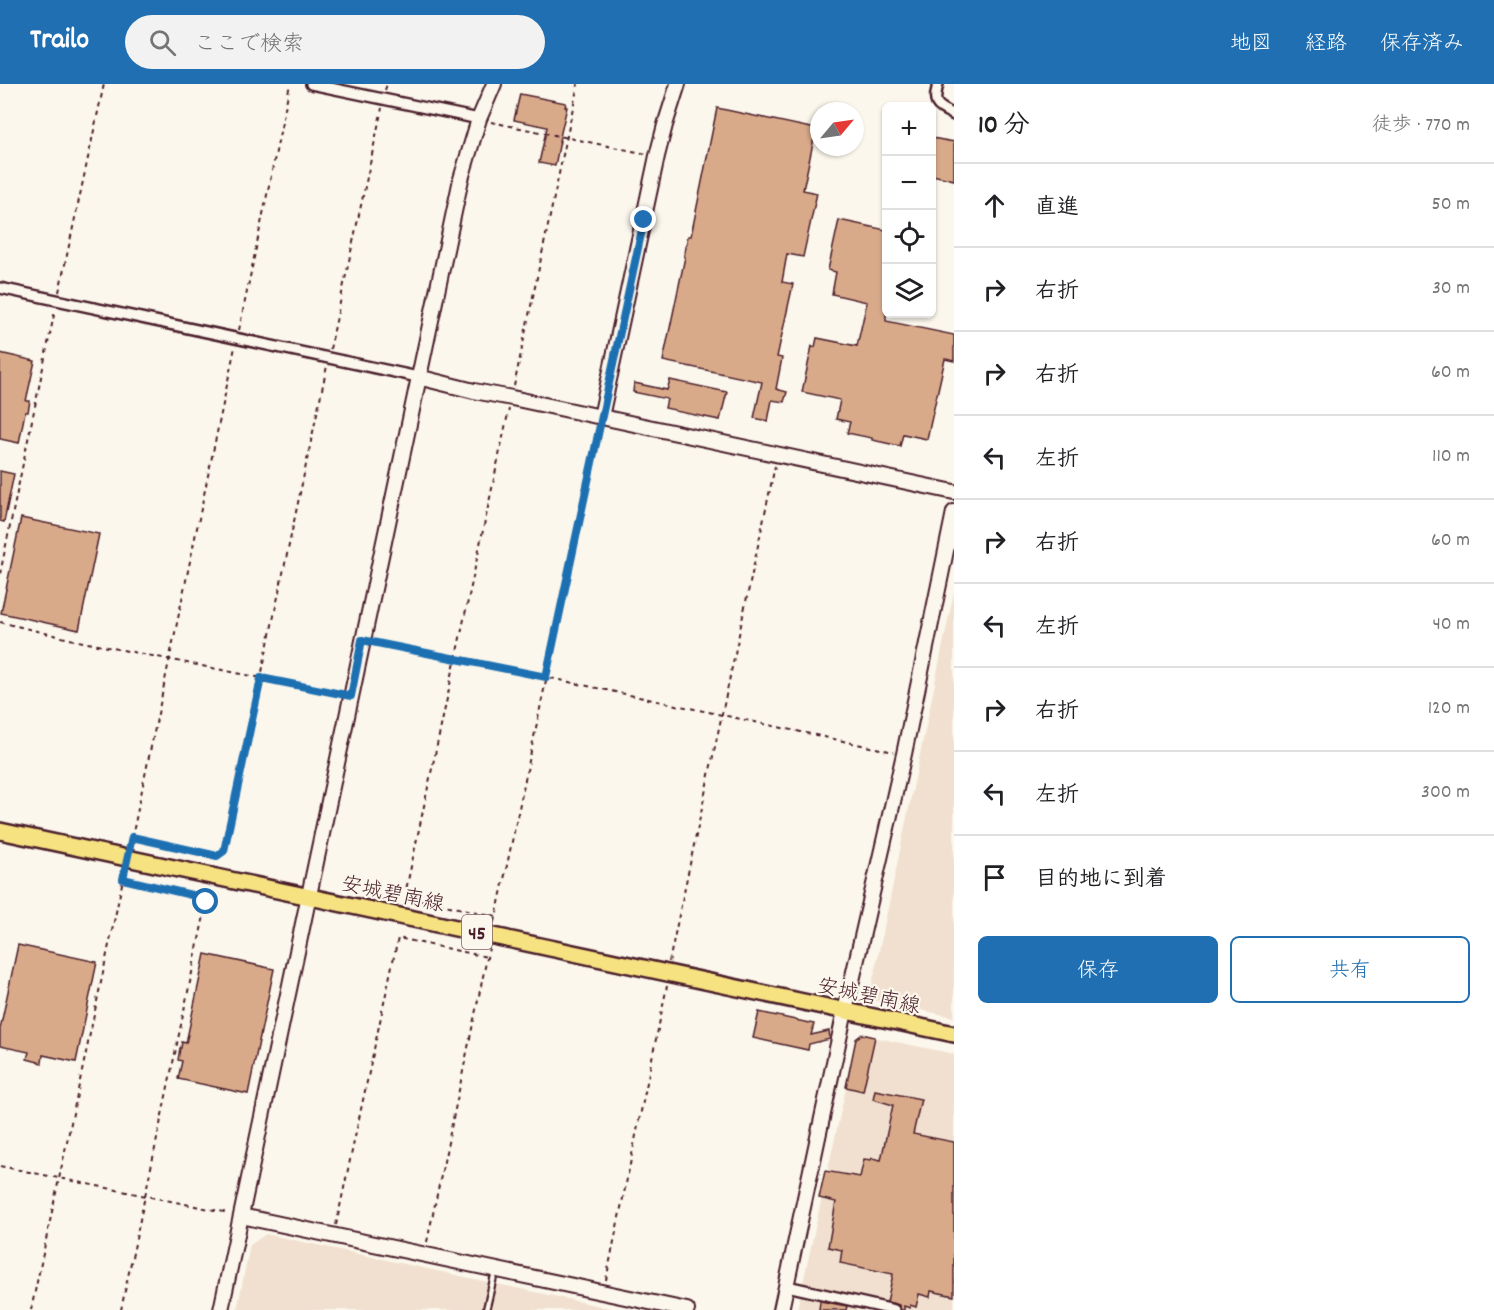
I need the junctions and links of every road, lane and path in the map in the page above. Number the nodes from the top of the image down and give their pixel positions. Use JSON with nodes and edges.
{"nodes":[{"id":1,"x":104,"y":84,"type":"edge"},
{"id":2,"x":290,"y":84,"type":"edge"},
{"id":3,"x":312,"y":84,"type":"edge"},
{"id":4,"x":387,"y":84,"type":"edge"},
{"id":5,"x":495,"y":84,"type":"edge"},
{"id":6,"x":578,"y":84,"type":"edge"},
{"id":7,"x":678,"y":84,"type":"edge"},
{"id":8,"x":938,"y":84,"type":"edge"},
{"id":9,"x":383,"y":99,"type":"junction"},
{"id":10,"x":954,"y":114,"type":"edge"},
{"id":11,"x":479,"y":119,"type":"junction"},
{"id":12,"x":568,"y":136,"type":"junction"},
{"id":13,"x":657,"y":156,"type":"junction"},
{"id":14,"x":0,"y":288,"type":"edge"},
{"id":15,"x":57,"y":300,"type":"junction"},
{"id":16,"x":237,"y":339,"type":"junction"},
{"id":17,"x":328,"y":359,"type":"junction"},
{"id":18,"x":418,"y":377,"type":"junction"},
{"id":19,"x":512,"y":398,"type":"junction"},
{"id":20,"x":602,"y":417,"type":"junction"},
{"id":21,"x":778,"y":455,"type":"junction"},
{"id":22,"x":954,"y":492,"type":"edge"},
{"id":23,"x":954,"y":512,"type":"edge"},
{"id":24,"x":0,"y":574,"type":"edge"},
{"id":25,"x":0,"y":622,"type":"edge"},
{"id":26,"x":362,"y":640,"type":"junction"},
{"id":27,"x":169,"y":658,"type":"junction"},
{"id":28,"x":457,"y":658,"type":"junction"},
{"id":29,"x":546,"y":677,"type":"junction"},
{"id":30,"x":261,"y":678,"type":"junction"},
{"id":31,"x":351,"y":696,"type":"junction"},
{"id":32,"x":721,"y":715,"type":"junction"},
{"id":33,"x":904,"y":754,"type":"junction"},
{"id":34,"x":0,"y":831,"type":"edge"},
{"id":35,"x":132,"y":837,"type":"junction"},
{"id":36,"x":128,"y":858,"type":"junction"},
{"id":37,"x":123,"y":879,"type":"junction"},
{"id":38,"x":308,"y":897,"type":"junction"},
{"id":39,"x":496,"y":916,"type":"junction"},
{"id":40,"x":492,"y":936,"type":"junction"},
{"id":41,"x":487,"y":957,"type":"junction"},
{"id":42,"x":669,"y":973,"type":"junction"},
{"id":43,"x":845,"y":1011,"type":"junction"},
{"id":44,"x":954,"y":1034,"type":"edge"},
{"id":45,"x":0,"y":1166,"type":"edge"},
{"id":46,"x":59,"y":1179,"type":"junction"},
{"id":47,"x":145,"y":1197,"type":"junction"},
{"id":48,"x":241,"y":1216,"type":"junction"},
{"id":49,"x":334,"y":1235,"type":"junction"},
{"id":50,"x":424,"y":1254,"type":"junction"},
{"id":51,"x":496,"y":1269,"type":"junction"},
{"id":52,"x":787,"y":1286,"type":"junction"},
{"id":53,"x":603,"y":1292,"type":"junction"},
{"id":54,"x":31,"y":1310,"type":"edge"},
{"id":55,"x":121,"y":1310,"type":"edge"},
{"id":56,"x":221,"y":1310,"type":"edge"},
{"id":57,"x":486,"y":1310,"type":"edge"},
{"id":58,"x":687,"y":1310,"type":"edge"},
{"id":59,"x":782,"y":1310,"type":"edge"},
{"id":60,"x":894,"y":1310,"type":"edge"}],
"edges":[{"from":1,"to":15,"type":"path"},
{"from":2,"to":16,"type":"path"},
{"from":3,"to":9,"type":"street"},
{"from":4,"to":9,"type":"path"},
{"from":5,"to":11,"type":"street"},
{"from":6,"to":12,"type":"path"},
{"from":7,"to":13,"type":"street"},
{"from":8,"to":10,"type":"street"},
{"from":9,"to":11,"type":"street"},
{"from":9,"to":17,"type":"path"},
{"from":11,"to":12,"type":"path"},
{"from":11,"to":18,"type":"street"},
{"from":12,"to":13,"type":"path"},
{"from":12,"to":19,"type":"path"},
{"from":13,"to":20,"type":"street"},
{"from":14,"to":15,"type":"street"},
{"from":15,"to":16,"type":"street"},
{"from":15,"to":24,"type":"path"},
{"from":16,"to":17,"type":"street"},
{"from":16,"to":27,"type":"path"},
{"from":17,"to":18,"type":"street"},
{"from":17,"to":30,"type":"path"},
{"from":18,"to":19,"type":"street"},
{"from":18,"to":26,"type":"street"},
{"from":19,"to":20,"type":"street"},
{"from":19,"to":28,"type":"path"},
{"from":20,"to":21,"type":"street"},
{"from":20,"to":29,"type":"path"},
{"from":21,"to":22,"type":"street"},
{"from":21,"to":32,"type":"path"},
{"from":23,"to":33,"type":"street"},
{"from":25,"to":27,"type":"path"},
{"from":26,"to":28,"type":"path"},
{"from":26,"to":31,"type":"street"},
{"from":27,"to":30,"type":"path"},
{"from":27,"to":35,"type":"path"},
{"from":28,"to":29,"type":"path"},
{"from":28,"to":39,"type":"path"},
{"from":29,"to":32,"type":"path"},
{"from":29,"to":39,"type":"path"},
{"from":30,"to":31,"type":"path"},
{"from":30,"to":35,"type":"path"},
{"from":31,"to":38,"type":"street"},
{"from":32,"to":33,"type":"path"},
{"from":32,"to":42,"type":"path"},
{"from":33,"to":43,"type":"street"},
{"from":34,"to":36,"type":"main road","name":"安城碧南線","number":"45"},
{"from":35,"to":36,"type":"path"},
{"from":36,"to":37,"type":"path"},
{"from":36,"to":38,"type":"main road","name":"安城碧南線","number":"45"},
{"from":37,"to":46,"type":"path"},
{"from":37,"to":47,"type":"path"},
{"from":38,"to":40,"type":"main road","name":"安城碧南線","number":"45"},
{"from":38,"to":48,"type":"street"},
{"from":39,"to":40,"type":"path"},
{"from":40,"to":41,"type":"path"},
{"from":40,"to":42,"type":"main road","name":"安城碧南線","number":"45"},
{"from":41,"to":49,"type":"path"},
{"from":41,"to":50,"type":"path"},
{"from":42,"to":43,"type":"main road","name":"安城碧南線","number":"45"},
{"from":42,"to":53,"type":"path"},
{"from":43,"to":44,"type":"main road","name":"安城碧南線","number":"45"},
{"from":43,"to":52,"type":"street"},
{"from":45,"to":46,"type":"path"},
{"from":46,"to":47,"type":"path"},
{"from":46,"to":54,"type":"path"},
{"from":47,"to":48,"type":"path"},
{"from":47,"to":55,"type":"path"},
{"from":48,"to":49,"type":"street"},
{"from":48,"to":56,"type":"street"},
{"from":49,"to":50,"type":"street"},
{"from":50,"to":51,"type":"street"},
{"from":51,"to":53,"type":"street"},
{"from":51,"to":57,"type":"lane"},
{"from":52,"to":59,"type":"street"},
{"from":52,"to":60,"type":"street"},
{"from":53,"to":58,"type":"street"}]}
